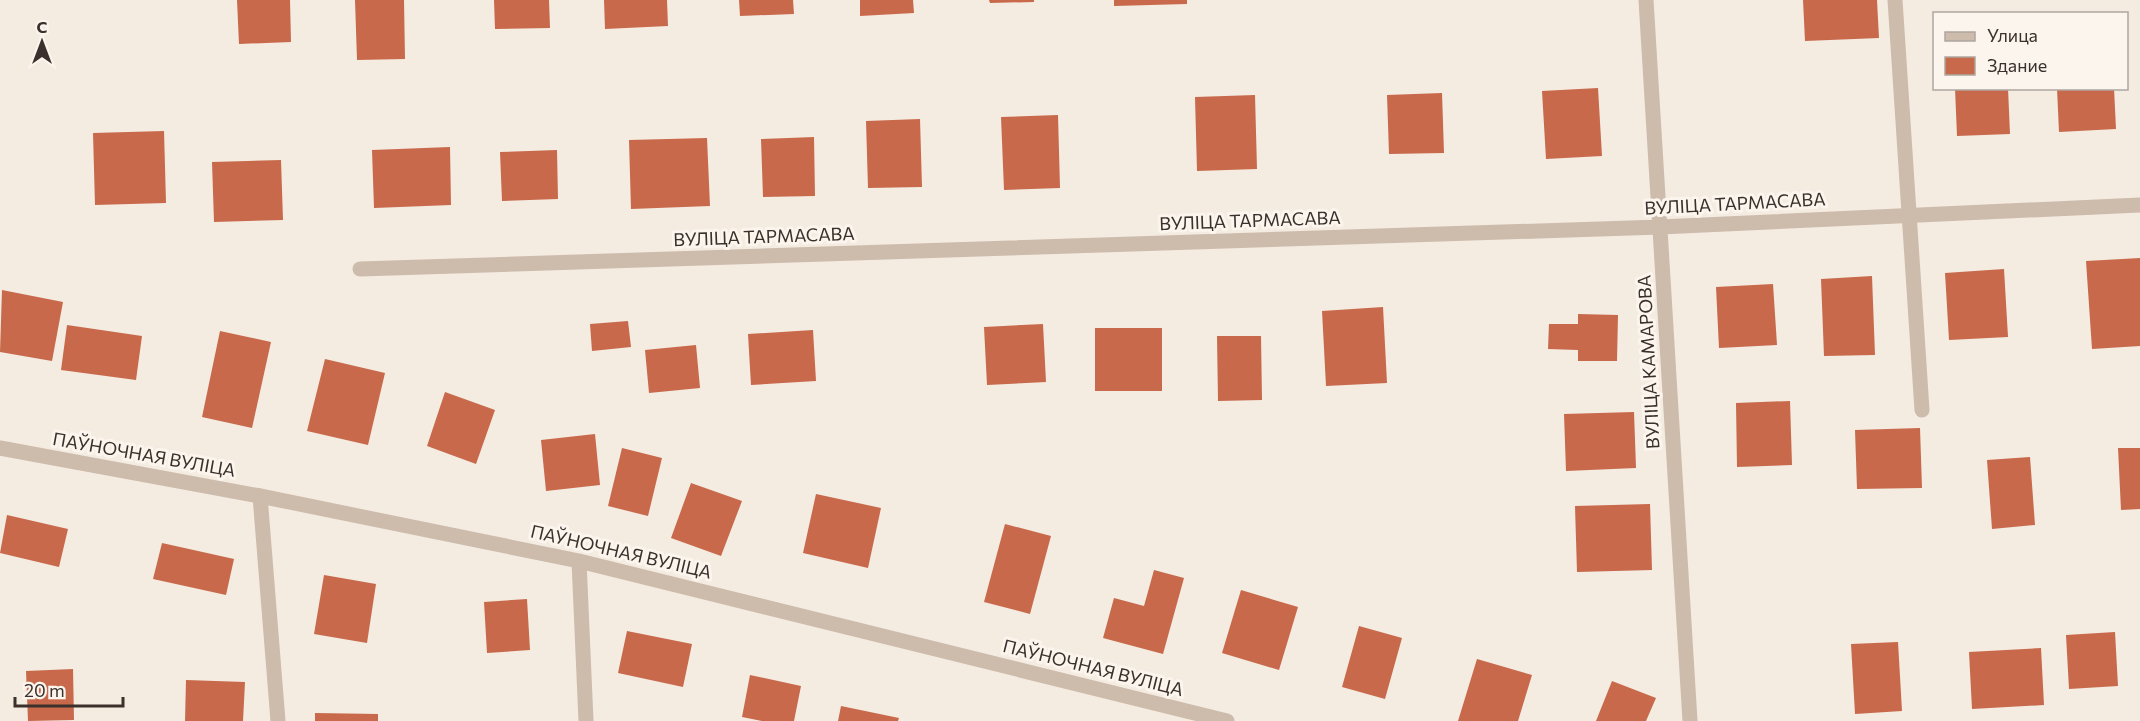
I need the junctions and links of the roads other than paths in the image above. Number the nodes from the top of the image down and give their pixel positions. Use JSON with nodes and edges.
{"nodes":[{"id":1,"x":1646,"y":0,"type":"edge"},
{"id":2,"x":1895,"y":0,"type":"edge"},
{"id":3,"x":2140,"y":205,"type":"edge"},
{"id":4,"x":1911,"y":215,"type":"junction"},
{"id":5,"x":1660,"y":227,"type":"junction"},
{"id":6,"x":360,"y":269,"type":"dead end"},
{"id":7,"x":1922,"y":410,"type":"dead end"},
{"id":8,"x":0,"y":448,"type":"edge"},
{"id":9,"x":260,"y":496,"type":"junction"},
{"id":10,"x":579,"y":561,"type":"junction"},
{"id":11,"x":278,"y":721,"type":"edge"},
{"id":12,"x":586,"y":721,"type":"edge"},
{"id":13,"x":1227,"y":721,"type":"edge"},
{"id":14,"x":1690,"y":721,"type":"edge"}],
"edges":[{"from":1,"to":5,"type":"street","name":"ВУЛІЦА КАМАРОВА"},
{"from":2,"to":4,"type":"street"},
{"from":3,"to":4,"type":"street","name":"ВУЛІЦА ТАРМАСАВА"},
{"from":4,"to":5,"type":"street","name":"ВУЛІЦА ТАРМАСАВА"},
{"from":4,"to":7,"type":"street"},
{"from":5,"to":6,"type":"street","name":"ВУЛІЦА ТАРМАСАВА"},
{"from":5,"to":14,"type":"street","name":"ВУЛІЦА КАМАРОВА"},
{"from":8,"to":9,"type":"street","name":"ПАЎНОЧНАЯ ВУЛІЦА"},
{"from":9,"to":10,"type":"street","name":"ПАЎНОЧНАЯ ВУЛІЦА"},
{"from":9,"to":11,"type":"street"},
{"from":10,"to":12,"type":"street"},
{"from":10,"to":13,"type":"street","name":"ПАЎНОЧНАЯ ВУЛІЦА"}]}
